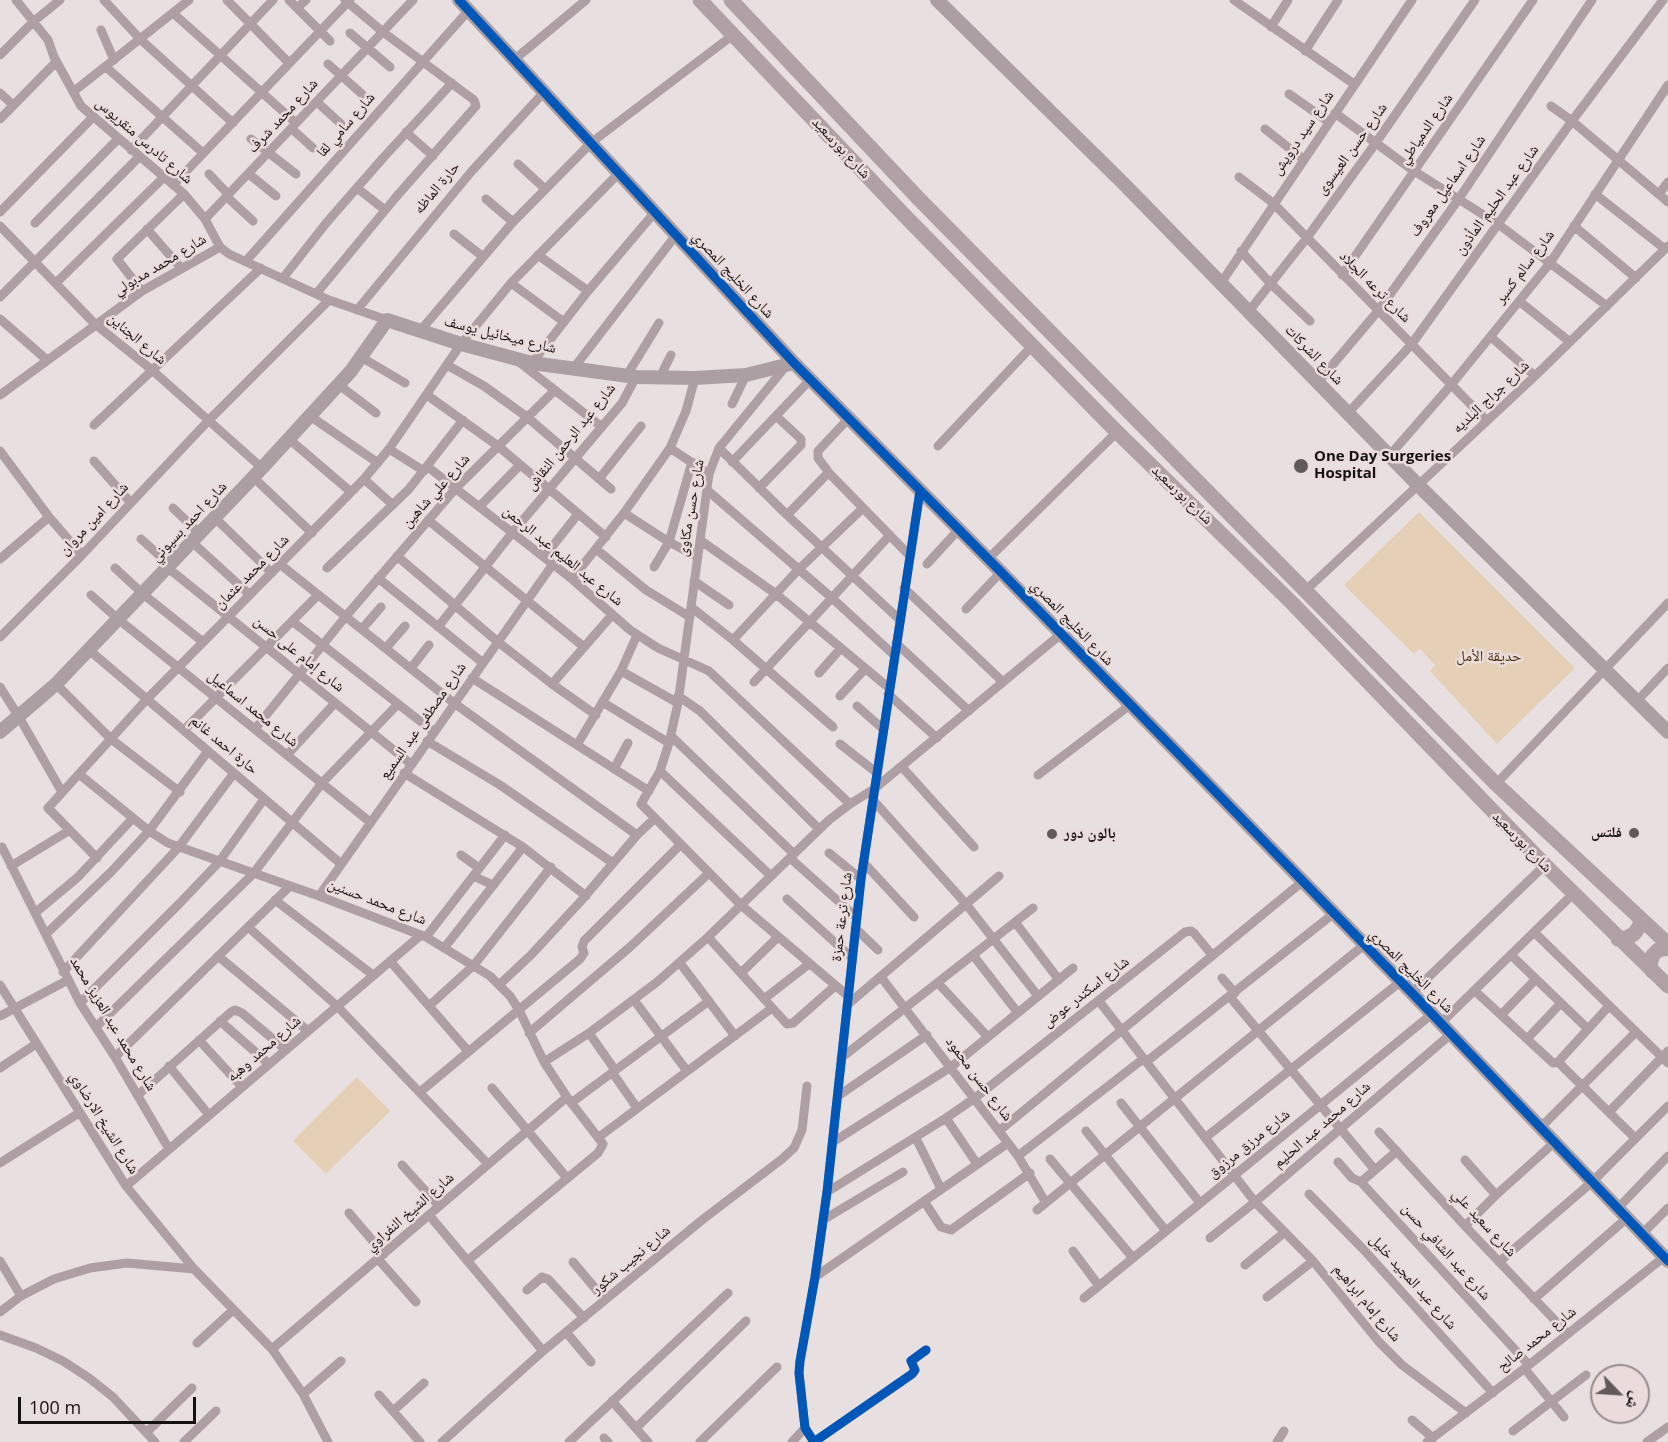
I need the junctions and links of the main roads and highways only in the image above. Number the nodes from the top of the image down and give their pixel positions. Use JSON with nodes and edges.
{"nodes":[{"id":1,"x":699,"y":0,"type":"edge"},
{"id":2,"x":731,"y":0,"type":"edge"},
{"id":3,"x":1641,"y":919,"type":"junction"},
{"id":4,"x":1618,"y":939,"type":"junction"},
{"id":5,"x":1668,"y":946,"type":"edge"},
{"id":6,"x":1652,"y":970,"type":"junction"},
{"id":7,"x":1668,"y":986,"type":"edge"}],
"edges":[{"from":1,"to":4,"type":"main road","name":"شارع بورسعيد"},
{"from":2,"to":3,"type":"main road","name":"شارع بورسعيد"},
{"from":3,"to":4,"type":"main road"},
{"from":3,"to":5,"type":"main road","name":"شارع بورسعيد"},
{"from":4,"to":6,"type":"main road","name":"شارع بورسعيد"},
{"from":5,"to":6,"type":"main road"},
{"from":6,"to":7,"type":"main road","name":"شارع بورسعيد"}]}
